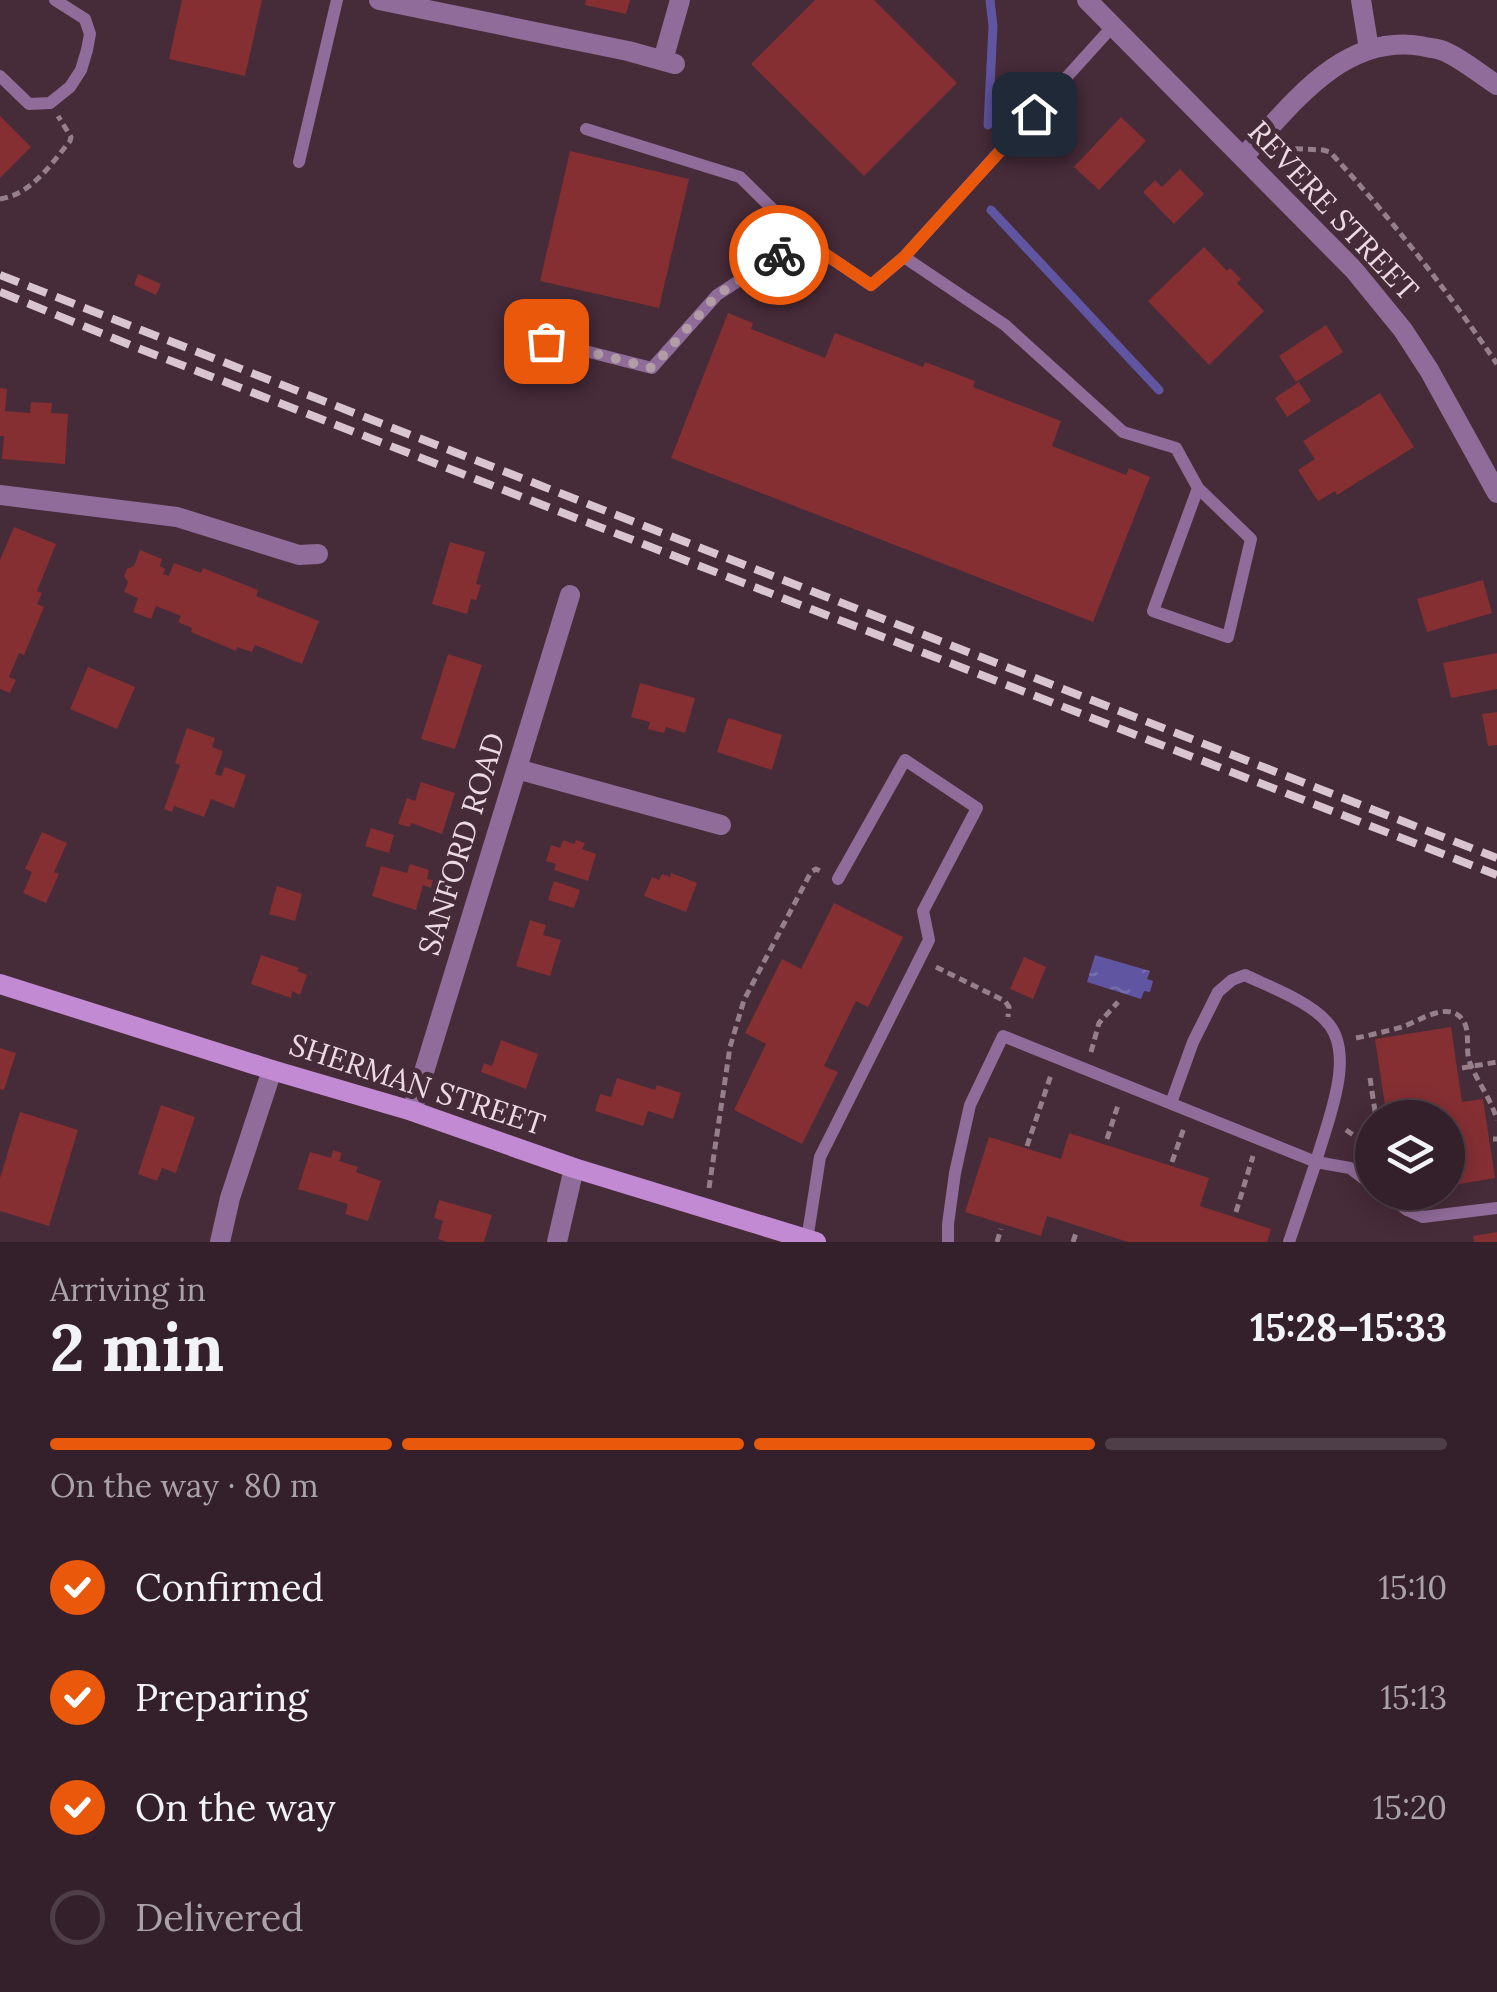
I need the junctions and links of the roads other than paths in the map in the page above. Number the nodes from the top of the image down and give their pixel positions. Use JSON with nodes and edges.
{"nodes":[{"id":1,"x":55,"y":0,"type":"edge"},
{"id":2,"x":338,"y":0,"type":"edge"},
{"id":3,"x":379,"y":0,"type":"edge"},
{"id":4,"x":680,"y":0,"type":"edge"},
{"id":5,"x":1086,"y":0,"type":"edge"},
{"id":6,"x":1361,"y":0,"type":"edge"},
{"id":7,"x":1112,"y":27,"type":"junction"},
{"id":8,"x":1369,"y":49,"type":"junction"},
{"id":9,"x":0,"y":76,"type":"edge"},
{"id":10,"x":1497,"y":84,"type":"edge"},
{"id":11,"x":586,"y":129,"type":"dead end"},
{"id":12,"x":1242,"y":156,"type":"junction"},
{"id":13,"x":299,"y":162,"type":"dead end"},
{"id":14,"x":803,"y":239,"type":"junction"},
{"id":15,"x":904,"y":257,"type":"junction"},
{"id":16,"x":546,"y":341,"type":"dead end"},
{"id":17,"x":1198,"y":488,"type":"junction"},
{"id":18,"x":1497,"y":493,"type":"edge"},
{"id":19,"x":0,"y":495,"type":"edge"},
{"id":20,"x":318,"y":554,"type":"dead end"},
{"id":21,"x":570,"y":595,"type":"dead end"},
{"id":22,"x":517,"y":769,"type":"junction"},
{"id":23,"x":721,"y":825,"type":"dead end"},
{"id":24,"x":838,"y":879,"type":"road end"},
{"id":25,"x":0,"y":984,"type":"edge"},
{"id":26,"x":272,"y":1070,"type":"junction"},
{"id":27,"x":1171,"y":1103,"type":"junction"},
{"id":28,"x":412,"y":1111,"type":"junction"},
{"id":29,"x":1316,"y":1162,"type":"junction"},
{"id":30,"x":574,"y":1168,"type":"junction"},
{"id":31,"x":1355,"y":1172,"type":"edge"},
{"id":32,"x":1497,"y":1208,"type":"edge"},
{"id":33,"x":1407,"y":1210,"type":"edge"},
{"id":34,"x":811,"y":1241,"type":"edge"},
{"id":35,"x":220,"y":1242,"type":"edge"},
{"id":36,"x":558,"y":1242,"type":"edge"},
{"id":37,"x":948,"y":1242,"type":"edge"},
{"id":38,"x":1289,"y":1242,"type":"edge"}],
"edges":[{"from":1,"to":9,"type":"lane"},
{"from":2,"to":13,"type":"lane"},
{"from":3,"to":4,"type":"street"},
{"from":5,"to":7,"type":"street","name":"REVERE STREET"},
{"from":6,"to":8,"type":"street"},
{"from":7,"to":12,"type":"street","name":"REVERE STREET"},
{"from":7,"to":15,"type":"lane"},
{"from":8,"to":10,"type":"street"},
{"from":8,"to":12,"type":"street"},
{"from":11,"to":14,"type":"lane"},
{"from":12,"to":18,"type":"street","name":"REVERE STREET"},
{"from":14,"to":15,"type":"lane"},
{"from":14,"to":16,"type":"lane"},
{"from":15,"to":17,"type":"lane"},
{"from":17,"to":17,"type":"lane"},
{"from":19,"to":20,"type":"street"},
{"from":21,"to":22,"type":"street","name":"SANFORD ROAD"},
{"from":22,"to":23,"type":"street"},
{"from":22,"to":28,"type":"street","name":"SANFORD ROAD"},
{"from":24,"to":34,"type":"lane"},
{"from":25,"to":26,"type":"main road","name":"SHERMAN STREET"},
{"from":26,"to":28,"type":"main road","name":"SHERMAN STREET"},
{"from":26,"to":35,"type":"street"},
{"from":27,"to":29,"type":"lane"},
{"from":27,"to":29,"type":"lane"},
{"from":27,"to":37,"type":"lane"},
{"from":28,"to":30,"type":"main road","name":"SHERMAN STREET"},
{"from":29,"to":31,"type":"lane"},
{"from":29,"to":38,"type":"lane"},
{"from":30,"to":34,"type":"main road","name":"SHERMAN STREET"},
{"from":30,"to":36,"type":"street"},
{"from":32,"to":33,"type":"lane"}]}
